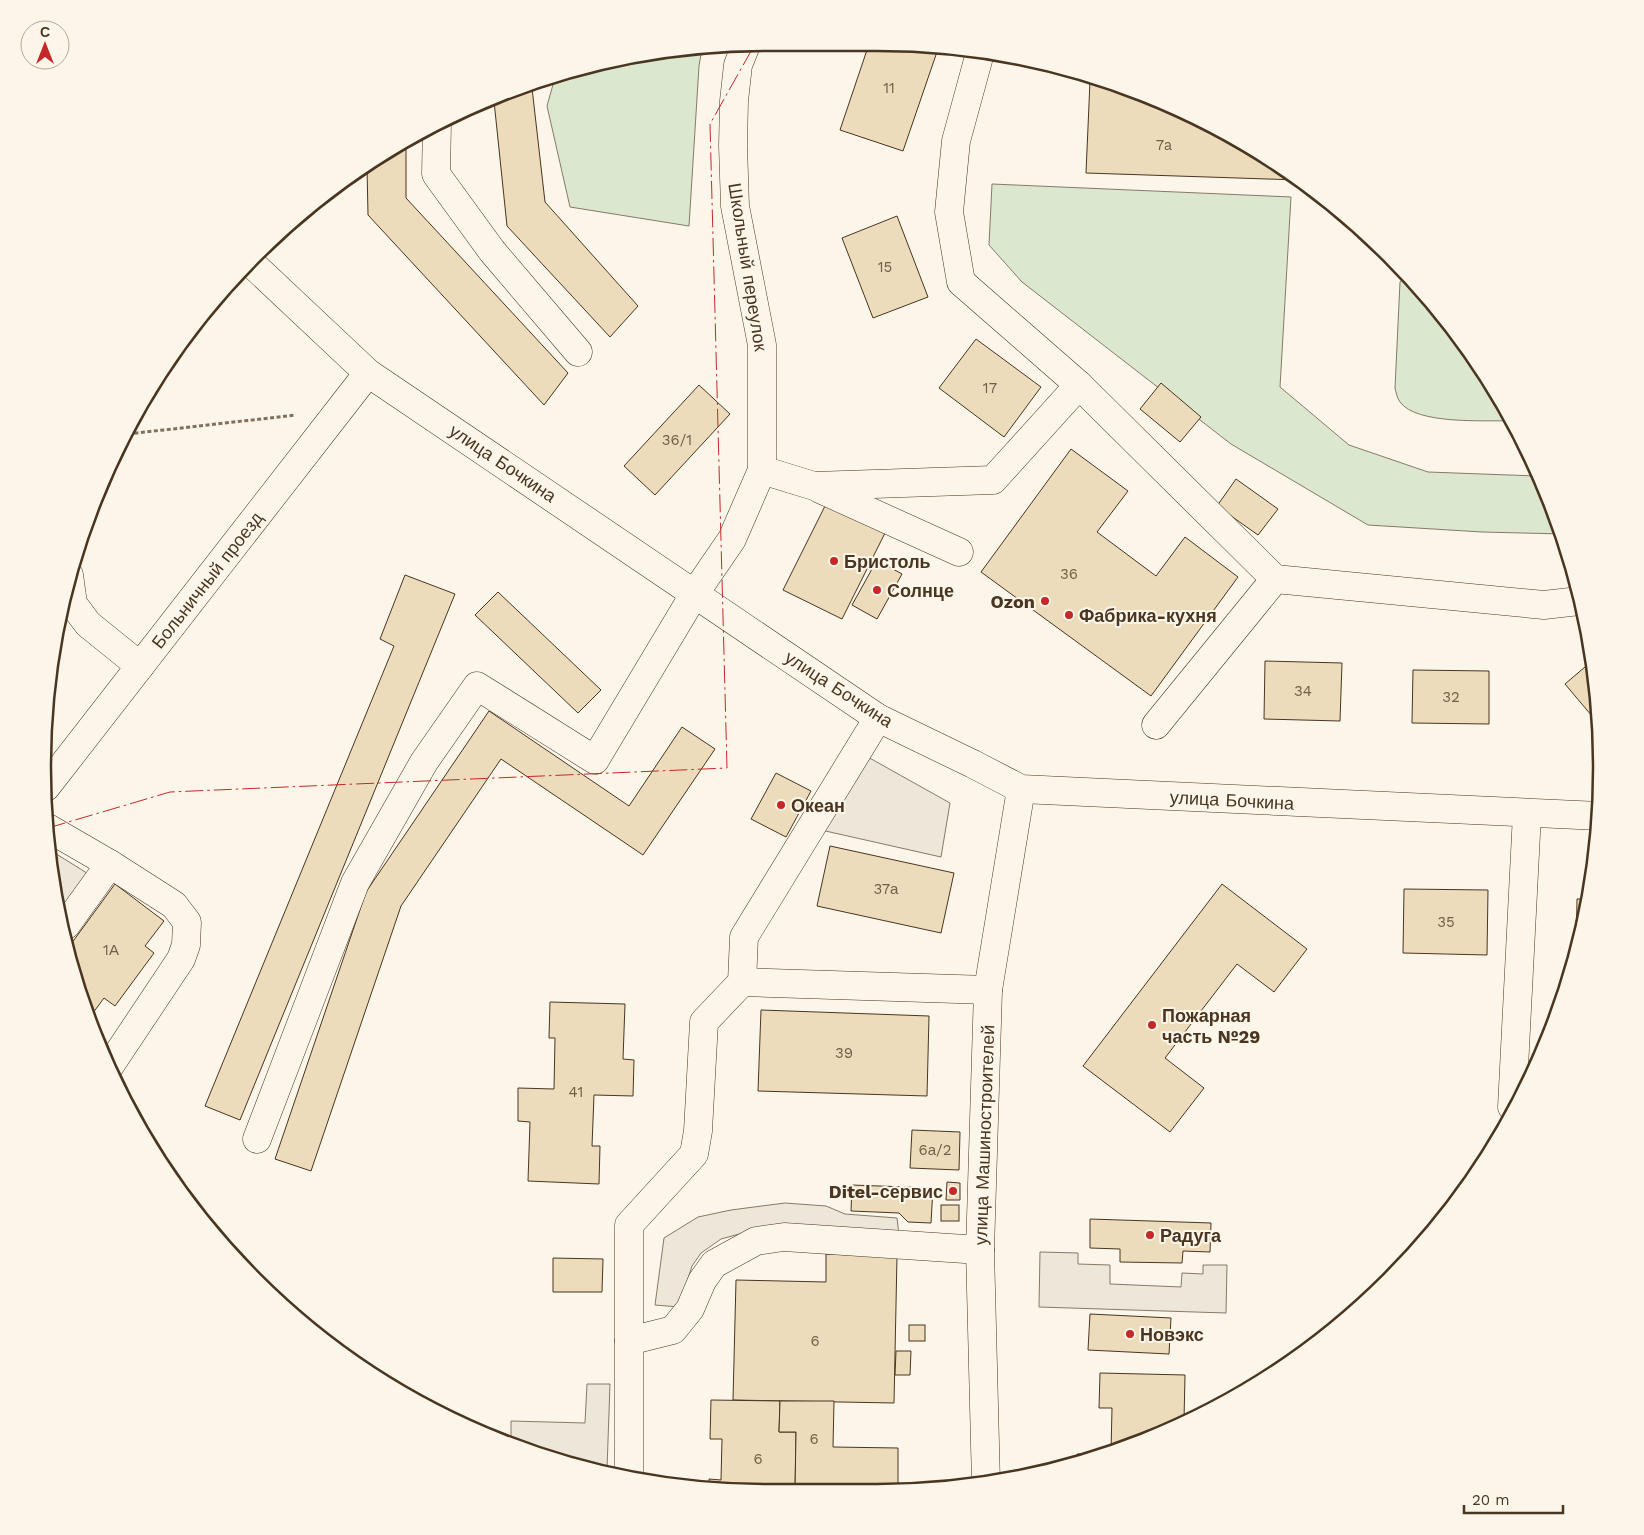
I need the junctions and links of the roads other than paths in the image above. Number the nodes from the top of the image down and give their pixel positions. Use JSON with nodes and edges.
{"nodes":[{"id":1,"x":743,"y":52,"type":"edge"},
{"id":2,"x":979,"y":58,"type":"edge"},
{"id":3,"x":437,"y":132,"type":"edge"},
{"id":4,"x":255,"y":267,"type":"edge"},
{"id":5,"x":578,"y":352,"type":"dead end"},
{"id":6,"x":368,"y":373,"type":"junction"},
{"id":7,"x":1079,"y":385,"type":"junction"},
{"id":8,"x":762,"y":470,"type":"junction"},
{"id":9,"x":814,"y":486,"type":"junction"},
{"id":10,"x":959,"y":552,"type":"dead end"},
{"id":11,"x":1275,"y":579,"type":"junction"},
{"id":12,"x":695,"y":593,"type":"junction"},
{"id":13,"x":73,"y":596,"type":"edge"},
{"id":14,"x":1573,"y":603,"type":"edge"},
{"id":15,"x":140,"y":666,"type":"junction"},
{"id":16,"x":878,"y":718,"type":"junction"},
{"id":17,"x":1156,"y":725,"type":"dead end"},
{"id":18,"x":52,"y":780,"type":"edge"},
{"id":19,"x":1021,"y":789,"type":"junction"},
{"id":20,"x":1527,"y":814,"type":"junction"},
{"id":21,"x":1591,"y":816,"type":"edge"},
{"id":22,"x":55,"y":832,"type":"edge"},
{"id":23,"x":110,"y":864,"type":"junction"},
{"id":24,"x":68,"y":922,"type":"edge"},
{"id":25,"x":742,"y":982,"type":"junction"},
{"id":26,"x":988,"y":990,"type":"junction"},
{"id":27,"x":114,"y":1060,"type":"edge"},
{"id":28,"x":1513,"y":1096,"type":"edge"},
{"id":29,"x":258,"y":1140,"type":"dead end"},
{"id":30,"x":980,"y":1250,"type":"junction"},
{"id":31,"x":629,"y":1341,"type":"junction"},
{"id":32,"x":630,"y":1470,"type":"edge"},
{"id":33,"x":986,"y":1475,"type":"edge"}],
"edges":[{"from":1,"to":8,"type":"street","name":"Школьный переулок"},
{"from":2,"to":7,"type":"street"},
{"from":3,"to":5,"type":"street"},
{"from":4,"to":6,"type":"street","name":"улица Бочкина"},
{"from":6,"to":12,"type":"street","name":"улица Бочкина"},
{"from":6,"to":15,"type":"street","name":"Больничный проезд"},
{"from":7,"to":9,"type":"street"},
{"from":7,"to":11,"type":"street"},
{"from":8,"to":9,"type":"street"},
{"from":8,"to":12,"type":"street","name":"Школьный переулок"},
{"from":9,"to":10,"type":"street"},
{"from":11,"to":14,"type":"street"},
{"from":11,"to":17,"type":"street"},
{"from":12,"to":16,"type":"street","name":"улица Бочкина"},
{"from":12,"to":29,"type":"street","name":"Школьный переулок"},
{"from":13,"to":15,"type":"street"},
{"from":15,"to":18,"type":"street","name":"Больничный проезд"},
{"from":16,"to":19,"type":"street","name":"улица Бочкина"},
{"from":16,"to":25,"type":"street"},
{"from":19,"to":20,"type":"street","name":"улица Бочкина"},
{"from":19,"to":26,"type":"street","name":"улица Машиностроителей"},
{"from":20,"to":21,"type":"street","name":"улица Бочкина"},
{"from":20,"to":28,"type":"street"},
{"from":22,"to":23,"type":"street"},
{"from":23,"to":24,"type":"street"},
{"from":23,"to":27,"type":"street"},
{"from":25,"to":26,"type":"street"},
{"from":25,"to":31,"type":"street"},
{"from":26,"to":30,"type":"street","name":"улица Машиностроителей"},
{"from":30,"to":31,"type":"street"},
{"from":30,"to":33,"type":"street","name":"улица Машиностроителей"},
{"from":31,"to":32,"type":"street"}]}
